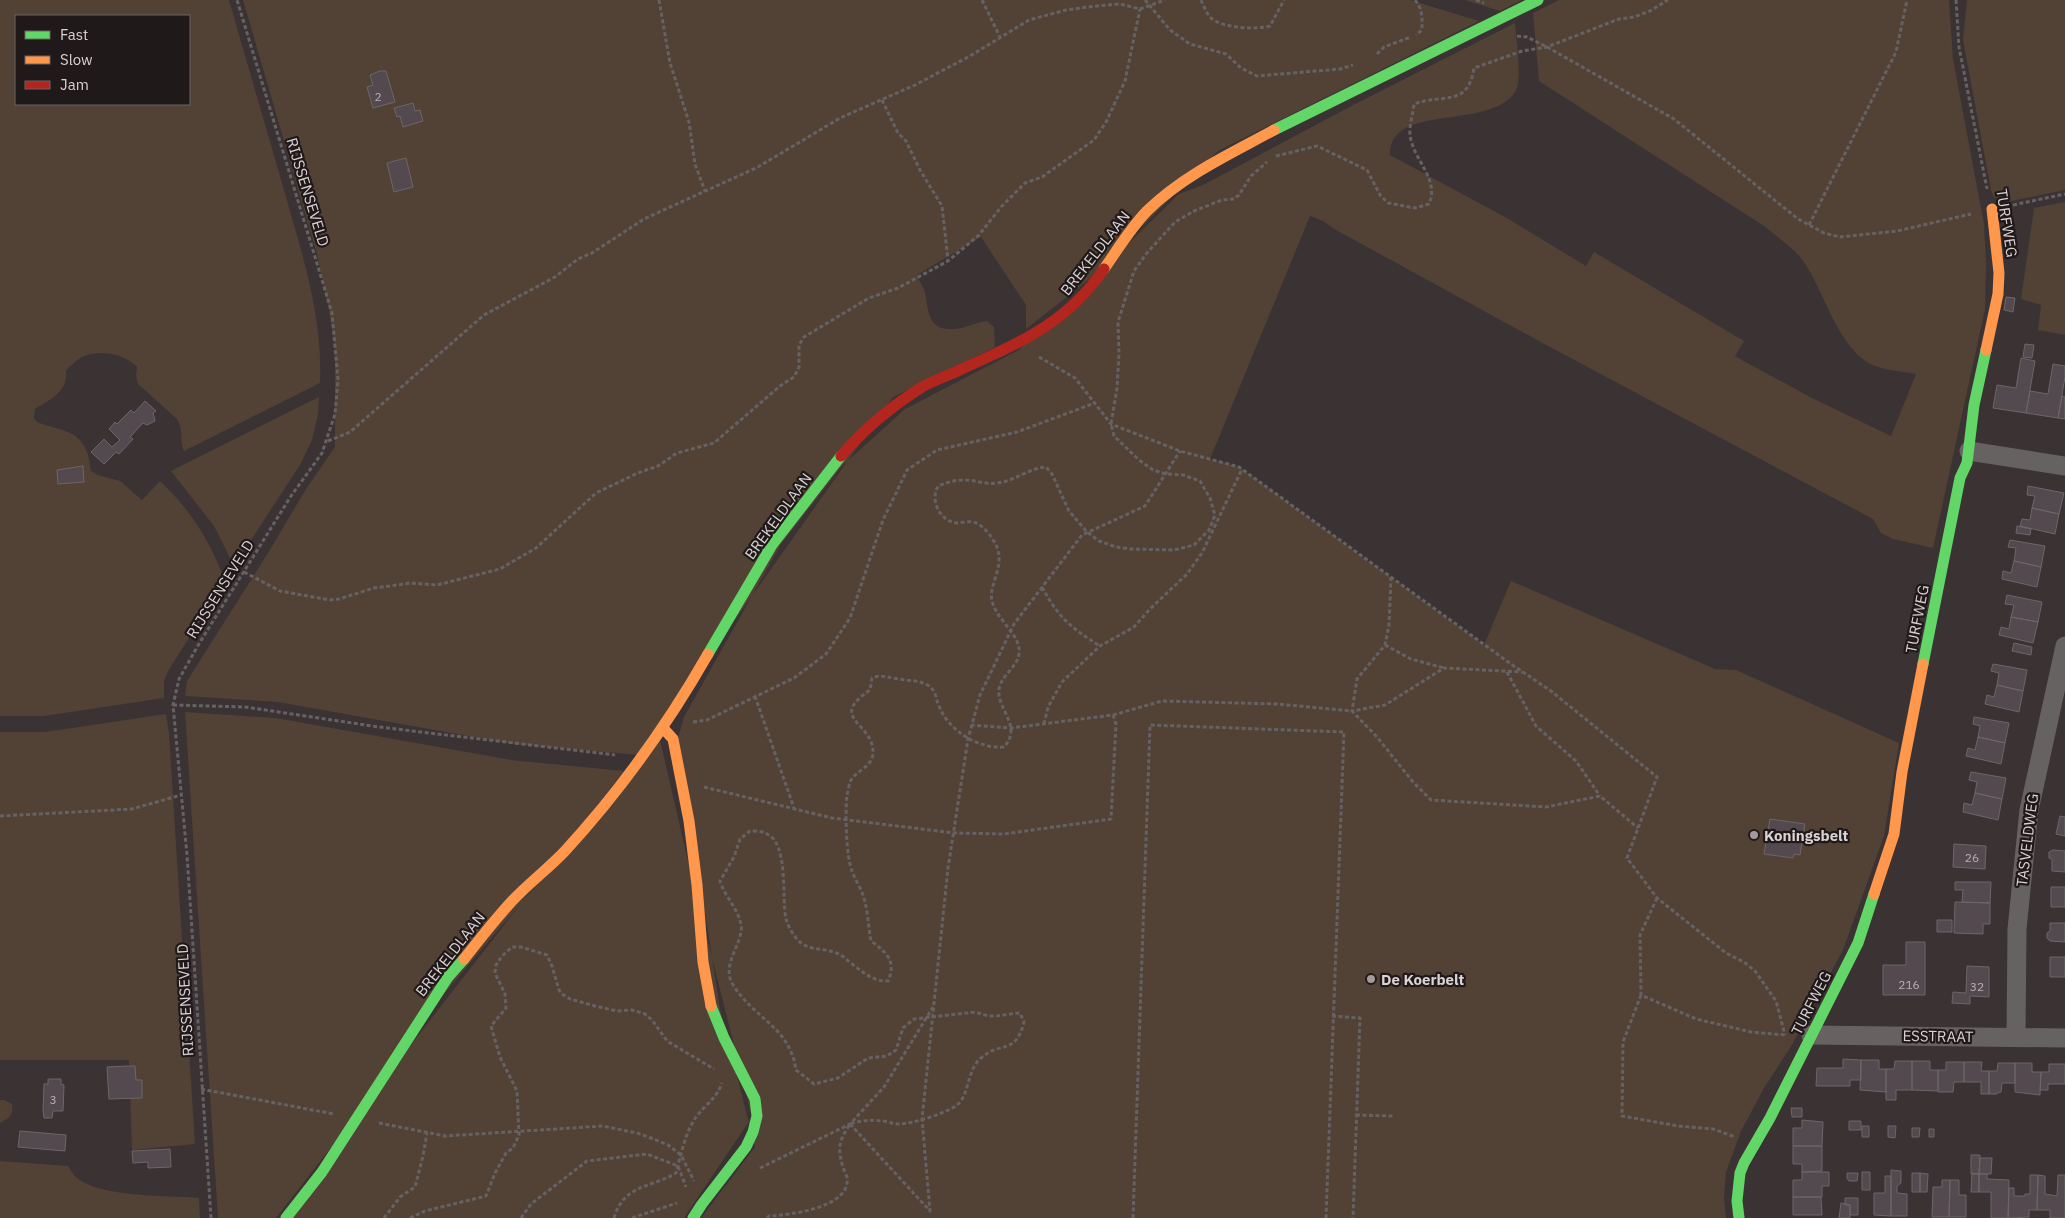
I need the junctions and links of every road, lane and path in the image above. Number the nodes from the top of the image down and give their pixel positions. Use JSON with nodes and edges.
{"nodes":[{"id":1,"x":237,"y":0,"type":"edge"},
{"id":2,"x":658,"y":0,"type":"edge"},
{"id":3,"x":982,"y":0,"type":"edge"},
{"id":4,"x":1145,"y":0,"type":"edge"},
{"id":5,"x":1165,"y":0,"type":"edge"},
{"id":6,"x":1201,"y":0,"type":"edge"},
{"id":7,"x":1284,"y":0,"type":"edge"},
{"id":8,"x":1415,"y":0,"type":"edge"},
{"id":9,"x":1538,"y":0,"type":"edge"},
{"id":10,"x":1668,"y":0,"type":"edge"},
{"id":11,"x":1907,"y":0,"type":"edge"},
{"id":12,"x":1956,"y":0,"type":"edge"},
{"id":13,"x":1149,"y":6,"type":"junction"},
{"id":14,"x":1140,"y":9,"type":"junction"},
{"id":15,"x":1508,"y":34,"type":"dead end"},
{"id":16,"x":1000,"y":37,"type":"junction"},
{"id":17,"x":1548,"y":47,"type":"junction"},
{"id":18,"x":1371,"y":57,"type":"dead end"},
{"id":19,"x":1356,"y":64,"type":"dead end"},
{"id":20,"x":882,"y":100,"type":"junction"},
{"id":21,"x":1274,"y":156,"type":"dead end"},
{"id":22,"x":1268,"y":161,"type":"dead end"},
{"id":23,"x":705,"y":191,"type":"junction"},
{"id":24,"x":2065,"y":194,"type":"edge"},
{"id":25,"x":1992,"y":209,"type":"junction"},
{"id":26,"x":1809,"y":225,"type":"junction"},
{"id":27,"x":948,"y":260,"type":"junction"},
{"id":28,"x":1016,"y":344,"type":"junction"},
{"id":29,"x":1095,"y":403,"type":"junction"},
{"id":30,"x":1111,"y":424,"type":"junction"},
{"id":31,"x":327,"y":441,"type":"junction"},
{"id":32,"x":1180,"y":451,"type":"junction"},
{"id":33,"x":1969,"y":451,"type":"junction"},
{"id":34,"x":2065,"y":466,"type":"edge"},
{"id":35,"x":1242,"y":469,"type":"junction"},
{"id":36,"x":1166,"y":474,"type":"junction"},
{"id":37,"x":1087,"y":532,"type":"junction"},
{"id":38,"x":244,"y":572,"type":"junction"},
{"id":39,"x":1391,"y":577,"type":"junction"},
{"id":40,"x":1042,"y":587,"type":"junction"},
{"id":41,"x":1010,"y":631,"type":"junction"},
{"id":42,"x":1384,"y":645,"type":"junction"},
{"id":43,"x":1100,"y":646,"type":"junction"},
{"id":44,"x":2065,"y":646,"type":"edge"},
{"id":45,"x":1444,"y":668,"type":"junction"},
{"id":46,"x":1507,"y":672,"type":"junction"},
{"id":47,"x":1522,"y":672,"type":"junction"},
{"id":48,"x":755,"y":696,"type":"junction"},
{"id":49,"x":173,"y":705,"type":"junction"},
{"id":50,"x":1352,"y":711,"type":"junction"},
{"id":51,"x":1113,"y":715,"type":"junction"},
{"id":52,"x":1044,"y":724,"type":"junction"},
{"id":53,"x":972,"y":725,"type":"junction"},
{"id":54,"x":663,"y":728,"type":"junction"},
{"id":55,"x":1011,"y":728,"type":"junction"},
{"id":56,"x":968,"y":739,"type":"junction"},
{"id":57,"x":632,"y":768,"type":"junction"},
{"id":58,"x":681,"y":782,"type":"junction"},
{"id":59,"x":181,"y":795,"type":"junction"},
{"id":60,"x":1600,"y":796,"type":"junction"},
{"id":61,"x":794,"y":809,"type":"junction"},
{"id":62,"x":0,"y":816,"type":"edge"},
{"id":63,"x":847,"y":820,"type":"junction"},
{"id":64,"x":1638,"y":828,"type":"junction"},
{"id":65,"x":954,"y":833,"type":"junction"},
{"id":66,"x":1657,"y":898,"type":"junction"},
{"id":67,"x":1641,"y":995,"type":"junction"},
{"id":68,"x":933,"y":1006,"type":"junction"},
{"id":69,"x":1332,"y":1016,"type":"junction"},
{"id":70,"x":933,"y":1017,"type":"junction"},
{"id":71,"x":926,"y":1018,"type":"junction"},
{"id":72,"x":1811,"y":1035,"type":"junction"},
{"id":73,"x":2016,"y":1037,"type":"junction"},
{"id":74,"x":2065,"y":1038,"type":"edge"},
{"id":75,"x":201,"y":1089,"type":"junction"},
{"id":76,"x":1356,"y":1115,"type":"junction"},
{"id":77,"x":1393,"y":1116,"type":"dead end"},
{"id":78,"x":357,"y":1118,"type":"junction"},
{"id":79,"x":922,"y":1119,"type":"junction"},
{"id":80,"x":850,"y":1124,"type":"junction"},
{"id":81,"x":519,"y":1132,"type":"junction"},
{"id":82,"x":427,"y":1133,"type":"junction"},
{"id":83,"x":1755,"y":1144,"type":"junction"},
{"id":84,"x":681,"y":1155,"type":"junction"},
{"id":85,"x":678,"y":1166,"type":"junction"},
{"id":86,"x":698,"y":1188,"type":"dead end"},
{"id":87,"x":687,"y":1190,"type":"dead end"},
{"id":88,"x":211,"y":1218,"type":"edge"},
{"id":89,"x":286,"y":1218,"type":"edge"},
{"id":90,"x":384,"y":1218,"type":"edge"},
{"id":91,"x":410,"y":1218,"type":"edge"},
{"id":92,"x":521,"y":1218,"type":"edge"},
{"id":93,"x":614,"y":1218,"type":"edge"},
{"id":94,"x":693,"y":1218,"type":"edge"},
{"id":95,"x":767,"y":1218,"type":"edge"},
{"id":96,"x":1133,"y":1218,"type":"edge"},
{"id":97,"x":1326,"y":1218,"type":"edge"},
{"id":98,"x":1353,"y":1218,"type":"edge"},
{"id":99,"x":1739,"y":1218,"type":"edge"}],
"edges":[{"from":1,"to":31,"type":"path","name":"RIJSSENSEVELD"},
{"from":2,"to":23,"type":"path"},
{"from":3,"to":16,"type":"path"},
{"from":4,"to":13,"type":"path"},
{"from":5,"to":13,"type":"path"},
{"from":6,"to":7,"type":"path"},
{"from":8,"to":18,"type":"path"},
{"from":9,"to":28,"type":"street","name":"BREKELDLAAN"},
{"from":10,"to":17,"type":"path"},
{"from":11,"to":26,"type":"path"},
{"from":12,"to":25,"type":"path","name":"TURFWEG"},
{"from":13,"to":14,"type":"path"},
{"from":13,"to":19,"type":"path"},
{"from":14,"to":16,"type":"path"},
{"from":14,"to":27,"type":"path"},
{"from":15,"to":17,"type":"path"},
{"from":16,"to":20,"type":"path"},
{"from":17,"to":21,"type":"path"},
{"from":17,"to":26,"type":"path"},
{"from":20,"to":23,"type":"path"},
{"from":20,"to":27,"type":"path"},
{"from":22,"to":30,"type":"path"},
{"from":23,"to":31,"type":"path"},
{"from":24,"to":25,"type":"path"},
{"from":25,"to":26,"type":"path"},
{"from":25,"to":33,"type":"street","name":"TURFWEG"},
{"from":27,"to":38,"type":"path"},
{"from":28,"to":29,"type":"path"},
{"from":28,"to":54,"type":"street","name":"BREKELDLAAN"},
{"from":29,"to":30,"type":"path"},
{"from":29,"to":48,"type":"path"},
{"from":30,"to":32,"type":"path"},
{"from":30,"to":36,"type":"path"},
{"from":31,"to":38,"type":"path","name":"RIJSSENSEVELD"},
{"from":32,"to":35,"type":"path"},
{"from":32,"to":36,"type":"path"},
{"from":33,"to":34,"type":"street"},
{"from":33,"to":72,"type":"street","name":"TURFWEG"},
{"from":35,"to":39,"type":"path"},
{"from":35,"to":43,"type":"path"},
{"from":36,"to":37,"type":"path"},
{"from":36,"to":37,"type":"path"},
{"from":37,"to":40,"type":"path"},
{"from":37,"to":41,"type":"path"},
{"from":38,"to":49,"type":"path","name":"RIJSSENSEVELD"},
{"from":39,"to":42,"type":"path"},
{"from":39,"to":47,"type":"path"},
{"from":40,"to":41,"type":"path"},
{"from":40,"to":43,"type":"path"},
{"from":41,"to":53,"type":"path"},
{"from":41,"to":55,"type":"path"},
{"from":42,"to":45,"type":"path"},
{"from":42,"to":50,"type":"path"},
{"from":43,"to":52,"type":"path"},
{"from":44,"to":73,"type":"street","name":"TASVELDWEG"},
{"from":45,"to":46,"type":"path"},
{"from":45,"to":50,"type":"path"},
{"from":46,"to":47,"type":"path"},
{"from":46,"to":60,"type":"path"},
{"from":47,"to":64,"type":"path"},
{"from":48,"to":54,"type":"path"},
{"from":48,"to":61,"type":"path"},
{"from":49,"to":57,"type":"path"},
{"from":49,"to":59,"type":"path","name":"RIJSSENSEVELD"},
{"from":50,"to":51,"type":"path"},
{"from":50,"to":60,"type":"path"},
{"from":51,"to":52,"type":"path"},
{"from":51,"to":65,"type":"path"},
{"from":52,"to":55,"type":"path"},
{"from":53,"to":55,"type":"path"},
{"from":53,"to":56,"type":"path"},
{"from":54,"to":57,"type":"street","name":"BREKELDLAAN"},
{"from":54,"to":58,"type":"street"},
{"from":55,"to":56,"type":"path"},
{"from":56,"to":63,"type":"path"},
{"from":56,"to":65,"type":"path"},
{"from":57,"to":78,"type":"street","name":"BREKELDLAAN"},
{"from":58,"to":61,"type":"path"},
{"from":58,"to":94,"type":"street"},
{"from":59,"to":62,"type":"path"},
{"from":59,"to":75,"type":"path","name":"RIJSSENSEVELD"},
{"from":60,"to":64,"type":"path"},
{"from":61,"to":63,"type":"path"},
{"from":63,"to":65,"type":"path"},
{"from":63,"to":71,"type":"path"},
{"from":64,"to":66,"type":"path"},
{"from":65,"to":68,"type":"path"},
{"from":66,"to":67,"type":"path"},
{"from":66,"to":67,"type":"path"},
{"from":67,"to":83,"type":"path"},
{"from":68,"to":70,"type":"path"},
{"from":68,"to":71,"type":"path"},
{"from":69,"to":76,"type":"path"},
{"from":69,"to":96,"type":"path"},
{"from":69,"to":97,"type":"path"},
{"from":70,"to":71,"type":"path"},
{"from":70,"to":79,"type":"path"},
{"from":70,"to":79,"type":"path"},
{"from":71,"to":80,"type":"path"},
{"from":72,"to":73,"type":"street","name":"ESSTRAAT"},
{"from":72,"to":83,"type":"street","name":"TURFWEG"},
{"from":73,"to":74,"type":"street","name":"ESSTRAAT"},
{"from":75,"to":78,"type":"path"},
{"from":75,"to":88,"type":"path","name":"RIJSSENSEVELD"},
{"from":76,"to":77,"type":"path"},
{"from":76,"to":98,"type":"path"},
{"from":78,"to":82,"type":"path"},
{"from":78,"to":89,"type":"street","name":"BREKELDLAAN"},
{"from":79,"to":80,"type":"path"},
{"from":79,"to":80,"type":"path"},
{"from":80,"to":95,"type":"path"},
{"from":81,"to":82,"type":"path"},
{"from":81,"to":84,"type":"path"},
{"from":81,"to":84,"type":"path"},
{"from":81,"to":91,"type":"path"},
{"from":82,"to":90,"type":"path"},
{"from":83,"to":99,"type":"street","name":"TURFWEG"},
{"from":84,"to":85,"type":"path"},
{"from":84,"to":86,"type":"path"},
{"from":85,"to":87,"type":"path"},
{"from":85,"to":92,"type":"path"},
{"from":85,"to":93,"type":"path"}]}
